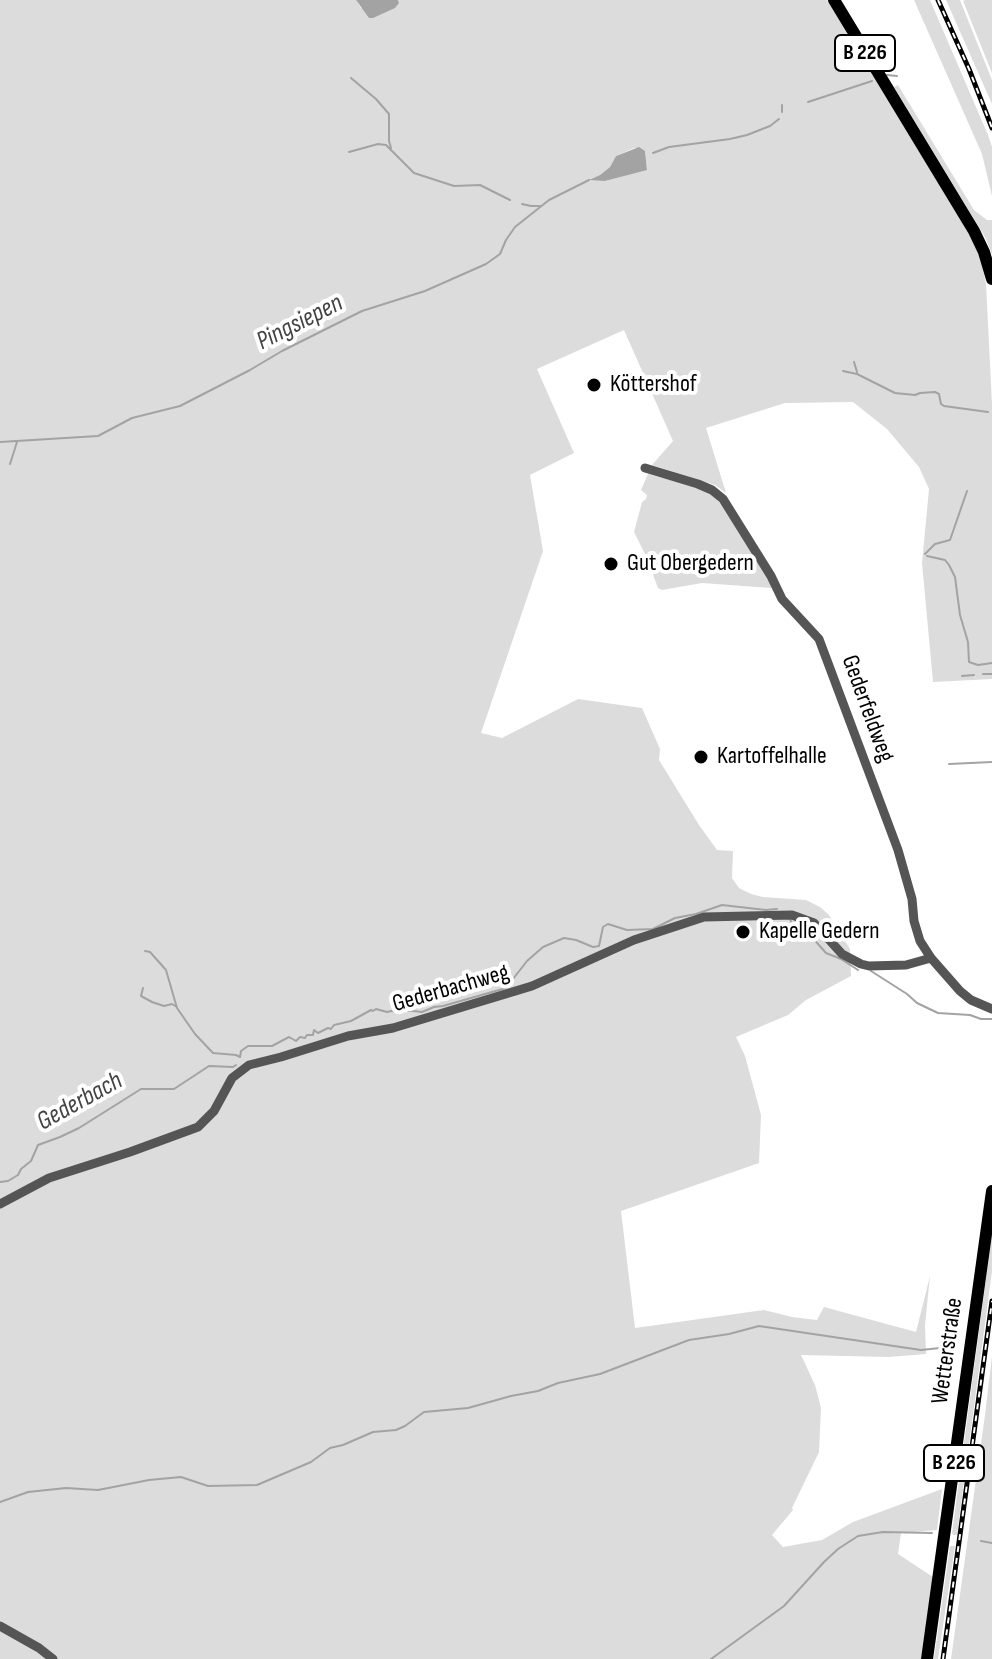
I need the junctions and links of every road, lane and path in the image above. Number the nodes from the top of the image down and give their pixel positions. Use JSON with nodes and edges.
{"nodes":[{"id":1,"x":834,"y":0,"type":"edge"},
{"id":2,"x":992,"y":279,"type":"edge"},
{"id":3,"x":645,"y":468,"type":"dead end"},
{"id":4,"x":931,"y":958,"type":"junction"},
{"id":5,"x":992,"y":1009,"type":"edge"},
{"id":6,"x":992,"y":1191,"type":"edge"},
{"id":7,"x":0,"y":1204,"type":"edge"},
{"id":8,"x":0,"y":1626,"type":"edge"},
{"id":9,"x":53,"y":1659,"type":"edge"},
{"id":10,"x":927,"y":1659,"type":"edge"}],
"edges":[{"from":1,"to":2,"type":"main road","number":"B 226"},
{"from":3,"to":4,"type":"street","name":"Gederfeldweg"},
{"from":4,"to":5,"type":"street","name":"Gederfeldweg"},
{"from":4,"to":7,"type":"street","name":"Gederbachweg"},
{"from":6,"to":10,"type":"main road","name":"Wetterstraße","number":"B 226"},
{"from":8,"to":9,"type":"street"}]}
